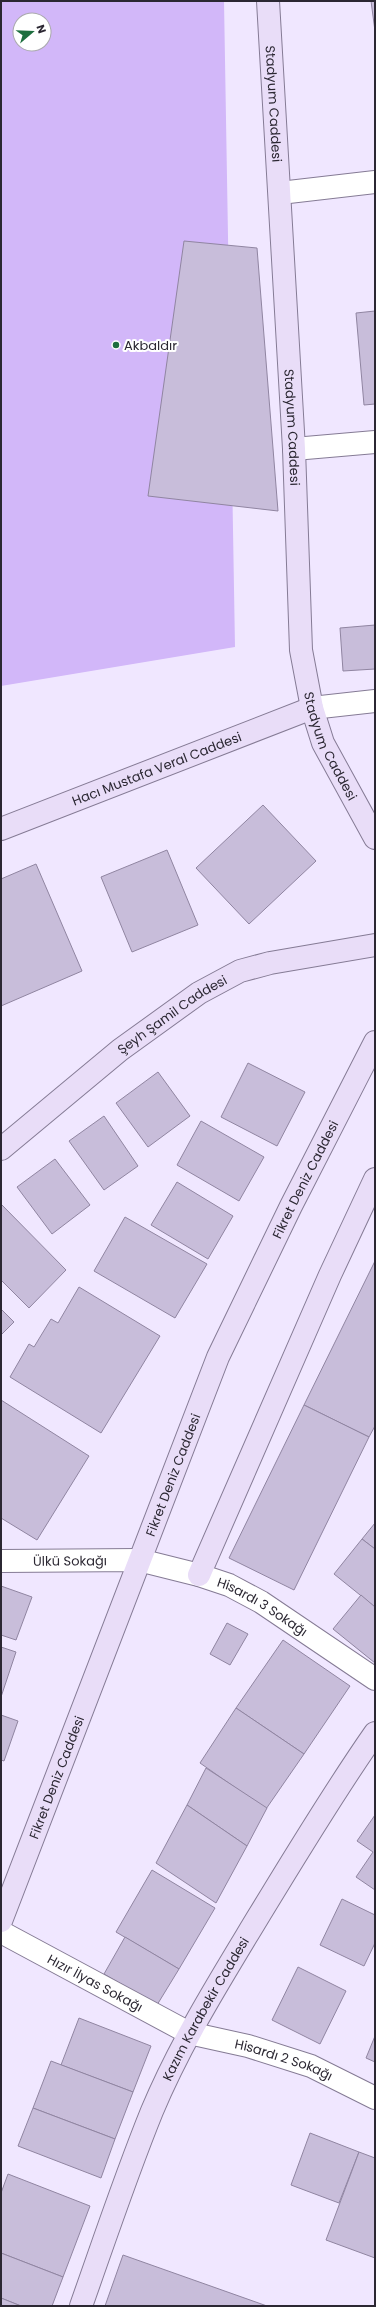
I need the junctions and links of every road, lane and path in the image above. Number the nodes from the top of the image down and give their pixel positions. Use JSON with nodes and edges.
{"nodes":[{"id":1,"x":268,"y":1,"type":"edge"},
{"id":2,"x":375,"y":182,"type":"edge"},
{"id":3,"x":280,"y":193,"type":"junction"},
{"id":4,"x":375,"y":442,"type":"edge"},
{"id":5,"x":294,"y":449,"type":"junction"},
{"id":6,"x":375,"y":701,"type":"edge"},
{"id":7,"x":312,"y":708,"type":"junction"},
{"id":8,"x":1,"y":830,"type":"edge"},
{"id":9,"x":375,"y":838,"type":"edge"},
{"id":10,"x":375,"y":945,"type":"edge"},
{"id":11,"x":375,"y":1042,"type":"edge"},
{"id":12,"x":1,"y":1149,"type":"edge"},
{"id":13,"x":375,"y":1179,"type":"edge"},
{"id":14,"x":139,"y":1560,"type":"junction"},
{"id":15,"x":1,"y":1561,"type":"edge"},
{"id":16,"x":199,"y":1575,"type":"junction"},
{"id":17,"x":375,"y":1679,"type":"edge"},
{"id":18,"x":375,"y":1733,"type":"edge"},
{"id":19,"x":1,"y":1921,"type":"edge"},
{"id":20,"x":1,"y":1932,"type":"edge"},
{"id":21,"x":189,"y":2033,"type":"junction"},
{"id":22,"x":375,"y":2098,"type":"edge"},
{"id":23,"x":81,"y":2306,"type":"edge"}],
"edges":[{"from":1,"to":3,"type":"street","name":"Stadyum Caddesi"},
{"from":2,"to":3,"type":"street"},
{"from":3,"to":5,"type":"street","name":"Stadyum Caddesi"},
{"from":4,"to":5,"type":"street"},
{"from":5,"to":7,"type":"street","name":"Stadyum Caddesi"},
{"from":6,"to":7,"type":"street"},
{"from":7,"to":8,"type":"street","name":"Hacı Mustafa Veral Caddesi"},
{"from":7,"to":9,"type":"street","name":"Stadyum Caddesi"},
{"from":10,"to":12,"type":"street","name":"Şeyh Şamil Caddesi"},
{"from":11,"to":14,"type":"street","name":"Fikret Deniz Caddesi"},
{"from":13,"to":16,"type":"street"},
{"from":14,"to":15,"type":"street","name":"Ülkü Sokağı"},
{"from":14,"to":16,"type":"street","name":"Hisardı 3 Sokağı"},
{"from":14,"to":19,"type":"street","name":"Fikret Deniz Caddesi"},
{"from":16,"to":17,"type":"street","name":"Hisardı 3 Sokağı"},
{"from":18,"to":21,"type":"street","name":"Kazım Karabekir Caddesi"},
{"from":20,"to":21,"type":"street","name":"Hızır İlyas Sokağı"},
{"from":21,"to":22,"type":"street","name":"Hisardı 2 Sokağı"},
{"from":21,"to":23,"type":"street","name":"Kazım Karabekir Caddesi"}]}
